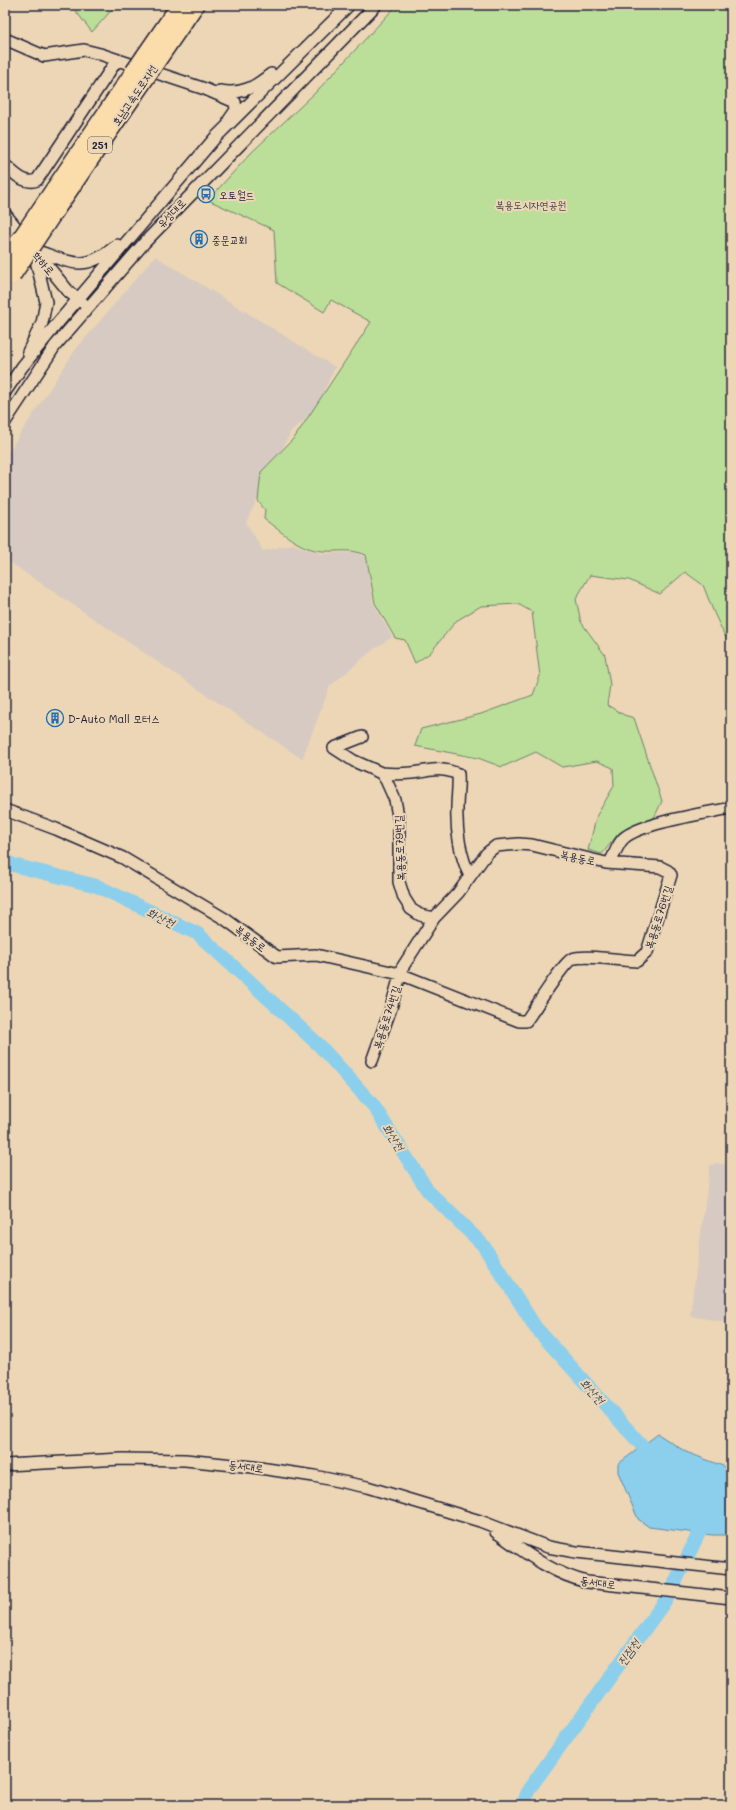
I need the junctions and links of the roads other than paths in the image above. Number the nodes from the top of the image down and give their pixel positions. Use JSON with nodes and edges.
{"nodes":[{"id":1,"x":180,"y":5,"type":"edge"},
{"id":2,"x":195,"y":5,"type":"edge"},
{"id":3,"x":349,"y":5,"type":"edge"},
{"id":4,"x":376,"y":5,"type":"edge"},
{"id":5,"x":5,"y":39,"type":"edge"},
{"id":6,"x":151,"y":59,"type":"junction"},
{"id":7,"x":116,"y":60,"type":"junction"},
{"id":8,"x":290,"y":62,"type":"junction"},
{"id":9,"x":206,"y":89,"type":"junction"},
{"id":10,"x":214,"y":139,"type":"junction"},
{"id":11,"x":5,"y":165,"type":"edge"},
{"id":12,"x":5,"y":214,"type":"edge"},
{"id":13,"x":14,"y":225,"type":"junction"},
{"id":14,"x":140,"y":225,"type":"junction"},
{"id":15,"x":5,"y":239,"type":"edge"},
{"id":16,"x":34,"y":250,"type":"junction"},
{"id":17,"x":7,"y":274,"type":"edge"},
{"id":18,"x":78,"y":299,"type":"junction"},
{"id":19,"x":88,"y":307,"type":"junction"},
{"id":20,"x":22,"y":367,"type":"junction"},
{"id":21,"x":5,"y":392,"type":"edge"},
{"id":22,"x":5,"y":422,"type":"edge"},
{"id":23,"x":362,"y":737,"type":"dead end"},
{"id":24,"x":381,"y":773,"type":"junction"},
{"id":25,"x":731,"y":808,"type":"edge"},
{"id":26,"x":5,"y":810,"type":"edge"},
{"id":27,"x":606,"y":863,"type":"junction"},
{"id":28,"x":470,"y":876,"type":"junction"},
{"id":29,"x":434,"y":918,"type":"junction"},
{"id":30,"x":400,"y":974,"type":"junction"},
{"id":31,"x":372,"y":1061,"type":"dead end"},
{"id":32,"x":5,"y":1465,"type":"edge"},
{"id":33,"x":480,"y":1521,"type":"junction"},
{"id":34,"x":729,"y":1568,"type":"edge"},
{"id":35,"x":731,"y":1598,"type":"edge"}],
"edges":[{"from":1,"to":6,"type":"highway","name":"호남고속도로지선","number":"251"},
{"from":2,"to":6,"type":"highway","name":"호남고속도로지선","number":"251"},
{"from":3,"to":8,"type":"street","name":"유성대로"},
{"from":4,"to":19,"type":"street","name":"유성대로"},
{"from":5,"to":7,"type":"street"},
{"from":6,"to":17,"type":"highway","name":"호남고속도로지선","number":"251","bridge":true},
{"from":7,"to":9,"type":"street"},
{"from":7,"to":11,"type":"street"},
{"from":8,"to":9,"type":"street"},
{"from":8,"to":10,"type":"street","name":"유성대로"},
{"from":9,"to":10,"type":"street"},
{"from":10,"to":14,"type":"street","name":"유성대로"},
{"from":12,"to":13,"type":"street","name":"학하로"},
{"from":13,"to":15,"type":"street"},
{"from":13,"to":16,"type":"street","name":"학하로"},
{"from":14,"to":16,"type":"street"},
{"from":14,"to":18,"type":"street","name":"유성대로"},
{"from":16,"to":18,"type":"street","name":"학하로"},
{"from":16,"to":20,"type":"street"},
{"from":18,"to":19,"type":"street","name":"학하로"},
{"from":18,"to":20,"type":"street","name":"유성대로"},
{"from":19,"to":22,"type":"street","name":"유성대로"},
{"from":20,"to":21,"type":"street","name":"유성대로"},
{"from":23,"to":24,"type":"street"},
{"from":24,"to":28,"type":"street"},
{"from":24,"to":29,"type":"street","name":"복용동로79번길"},
{"from":25,"to":27,"type":"street","name":"복용동로"},
{"from":26,"to":30,"type":"street","name":"복용동로"},
{"from":27,"to":28,"type":"street","name":"복용동로"},
{"from":27,"to":30,"type":"street","name":"복용동로76번길"},
{"from":28,"to":29,"type":"street","name":"복용동로"},
{"from":29,"to":30,"type":"street","name":"복용동로"},
{"from":30,"to":31,"type":"street","name":"복용동로74번길"},
{"from":32,"to":33,"type":"street","name":"동서대로"},
{"from":33,"to":34,"type":"street","name":"동서대로"},
{"from":33,"to":35,"type":"street","name":"동서대로"}]}
